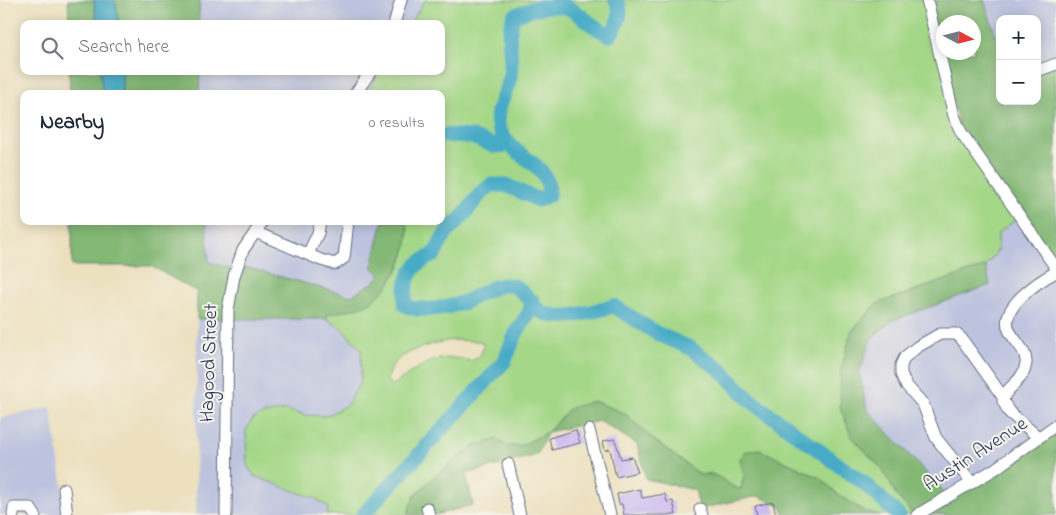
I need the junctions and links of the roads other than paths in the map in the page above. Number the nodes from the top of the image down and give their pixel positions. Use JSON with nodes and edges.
{"nodes":[{"id":1,"x":401,"y":0,"type":"edge"},
{"id":2,"x":927,"y":0,"type":"edge"},
{"id":3,"x":395,"y":20,"type":"edge"},
{"id":4,"x":1056,"y":64,"type":"edge"},
{"id":5,"x":1041,"y":69,"type":"edge"},
{"id":6,"x":368,"y":75,"type":"edge"},
{"id":7,"x":358,"y":90,"type":"edge"},
{"id":8,"x":260,"y":225,"type":"edge"},
{"id":9,"x":319,"y":225,"type":"edge"},
{"id":10,"x":348,"y":225,"type":"edge"},
{"id":11,"x":255,"y":232,"type":"junction"},
{"id":12,"x":308,"y":254,"type":"junction"},
{"id":13,"x":1056,"y":268,"type":"edge"},
{"id":14,"x":1056,"y":272,"type":"edge"},
{"id":15,"x":1003,"y":396,"type":"junction"},
{"id":16,"x":1056,"y":425,"type":"edge"},
{"id":17,"x":589,"y":430,"type":"dead end"},
{"id":18,"x":1038,"y":437,"type":"junction"},
{"id":19,"x":508,"y":464,"type":"dead end"},
{"id":20,"x":972,"y":483,"type":"junction"},
{"id":21,"x":64,"y":489,"type":"dead end"},
{"id":22,"x":13,"y":515,"type":"edge"},
{"id":23,"x":35,"y":515,"type":"edge"},
{"id":24,"x":68,"y":515,"type":"edge"},
{"id":25,"x":226,"y":515,"type":"edge"},
{"id":26,"x":520,"y":515,"type":"edge"},
{"id":27,"x":610,"y":515,"type":"edge"},
{"id":28,"x":917,"y":515,"type":"edge"}],
"edges":[{"from":1,"to":3,"type":"street"},
{"from":2,"to":13,"type":"street"},
{"from":4,"to":5,"type":"street"},
{"from":6,"to":7,"type":"street"},
{"from":8,"to":11,"type":"street","name":"Hagood Street"},
{"from":9,"to":12,"type":"street"},
{"from":10,"to":12,"type":"street"},
{"from":11,"to":12,"type":"street"},
{"from":11,"to":25,"type":"street","name":"Hagood Street"},
{"from":14,"to":15,"type":"street"},
{"from":15,"to":18,"type":"street"},
{"from":15,"to":20,"type":"street"},
{"from":16,"to":18,"type":"street","name":"Austin Avenue"},
{"from":17,"to":27,"type":"street"},
{"from":18,"to":20,"type":"street","name":"Austin Avenue"},
{"from":19,"to":26,"type":"street"},
{"from":20,"to":28,"type":"street","name":"Austin Avenue"},
{"from":21,"to":24,"type":"street"},
{"from":22,"to":23,"type":"street"}]}
